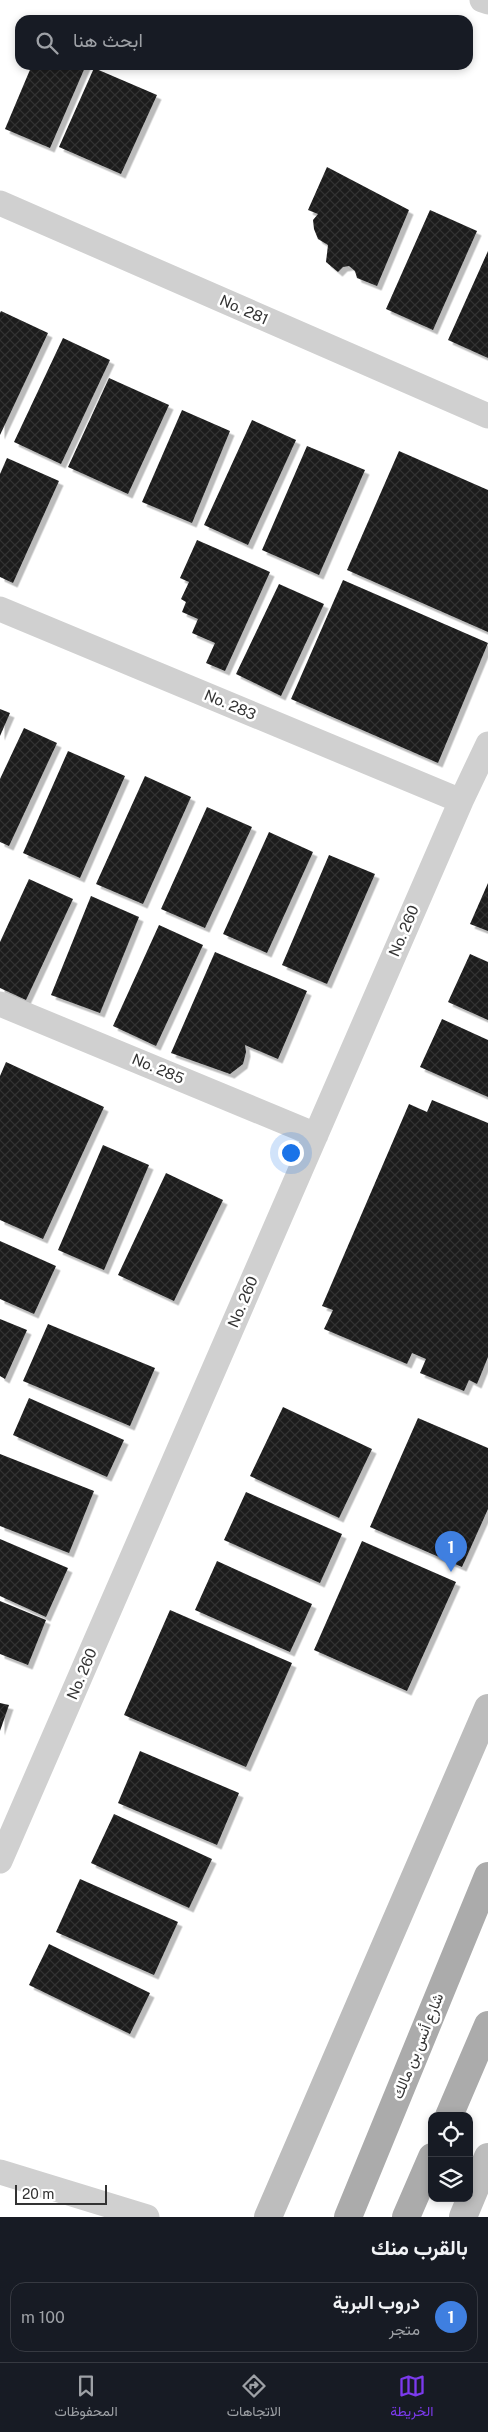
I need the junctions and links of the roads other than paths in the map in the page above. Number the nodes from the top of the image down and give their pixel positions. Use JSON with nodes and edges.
{"nodes":[{"id":1,"x":482,"y":0,"type":"edge"},
{"id":2,"x":488,"y":2,"type":"edge"},
{"id":3,"x":0,"y":203,"type":"edge"},
{"id":4,"x":488,"y":416,"type":"edge"},
{"id":5,"x":0,"y":609,"type":"edge"},
{"id":6,"x":488,"y":744,"type":"edge"},
{"id":7,"x":461,"y":801,"type":"junction"},
{"id":8,"x":0,"y":1004,"type":"edge"},
{"id":9,"x":316,"y":1135,"type":"junction"},
{"id":10,"x":488,"y":1708,"type":"edge"},
{"id":11,"x":10,"y":1810,"type":"edge"},
{"id":12,"x":0,"y":1861,"type":"edge"},
{"id":13,"x":488,"y":1876,"type":"edge"},
{"id":14,"x":488,"y":2025,"type":"edge"},
{"id":15,"x":451,"y":2112,"type":"edge"},
{"id":16,"x":488,"y":2157,"type":"edge"},
{"id":17,"x":428,"y":2166,"type":"edge"},
{"id":18,"x":0,"y":2172,"type":"edge"},
{"id":19,"x":488,"y":2178,"type":"edge"},
{"id":20,"x":147,"y":2217,"type":"edge"},
{"id":21,"x":268,"y":2217,"type":"edge"},
{"id":22,"x":348,"y":2217,"type":"edge"},
{"id":23,"x":406,"y":2217,"type":"edge"},
{"id":24,"x":463,"y":2217,"type":"edge"},
{"id":25,"x":475,"y":2217,"type":"edge"}],
"edges":[{"from":1,"to":2,"type":"street"},
{"from":3,"to":4,"type":"street","name":"No. 281"},
{"from":5,"to":7,"type":"street","name":"No. 283"},
{"from":6,"to":7,"type":"street","name":"No. 260"},
{"from":7,"to":9,"type":"street","name":"No. 260"},
{"from":8,"to":9,"type":"street","name":"No. 285"},
{"from":9,"to":11,"type":"street","name":"No. 260"},
{"from":10,"to":21,"type":"main road"},
{"from":11,"to":12,"type":"street","name":"No. 260"},
{"from":13,"to":22,"type":"main road","name":"شارع أنس بن مالك"},
{"from":14,"to":15,"type":"main road"},
{"from":16,"to":24,"type":"main road"},
{"from":17,"to":23,"type":"main road"},
{"from":18,"to":20,"type":"street"},
{"from":19,"to":25,"type":"main road"}]}
